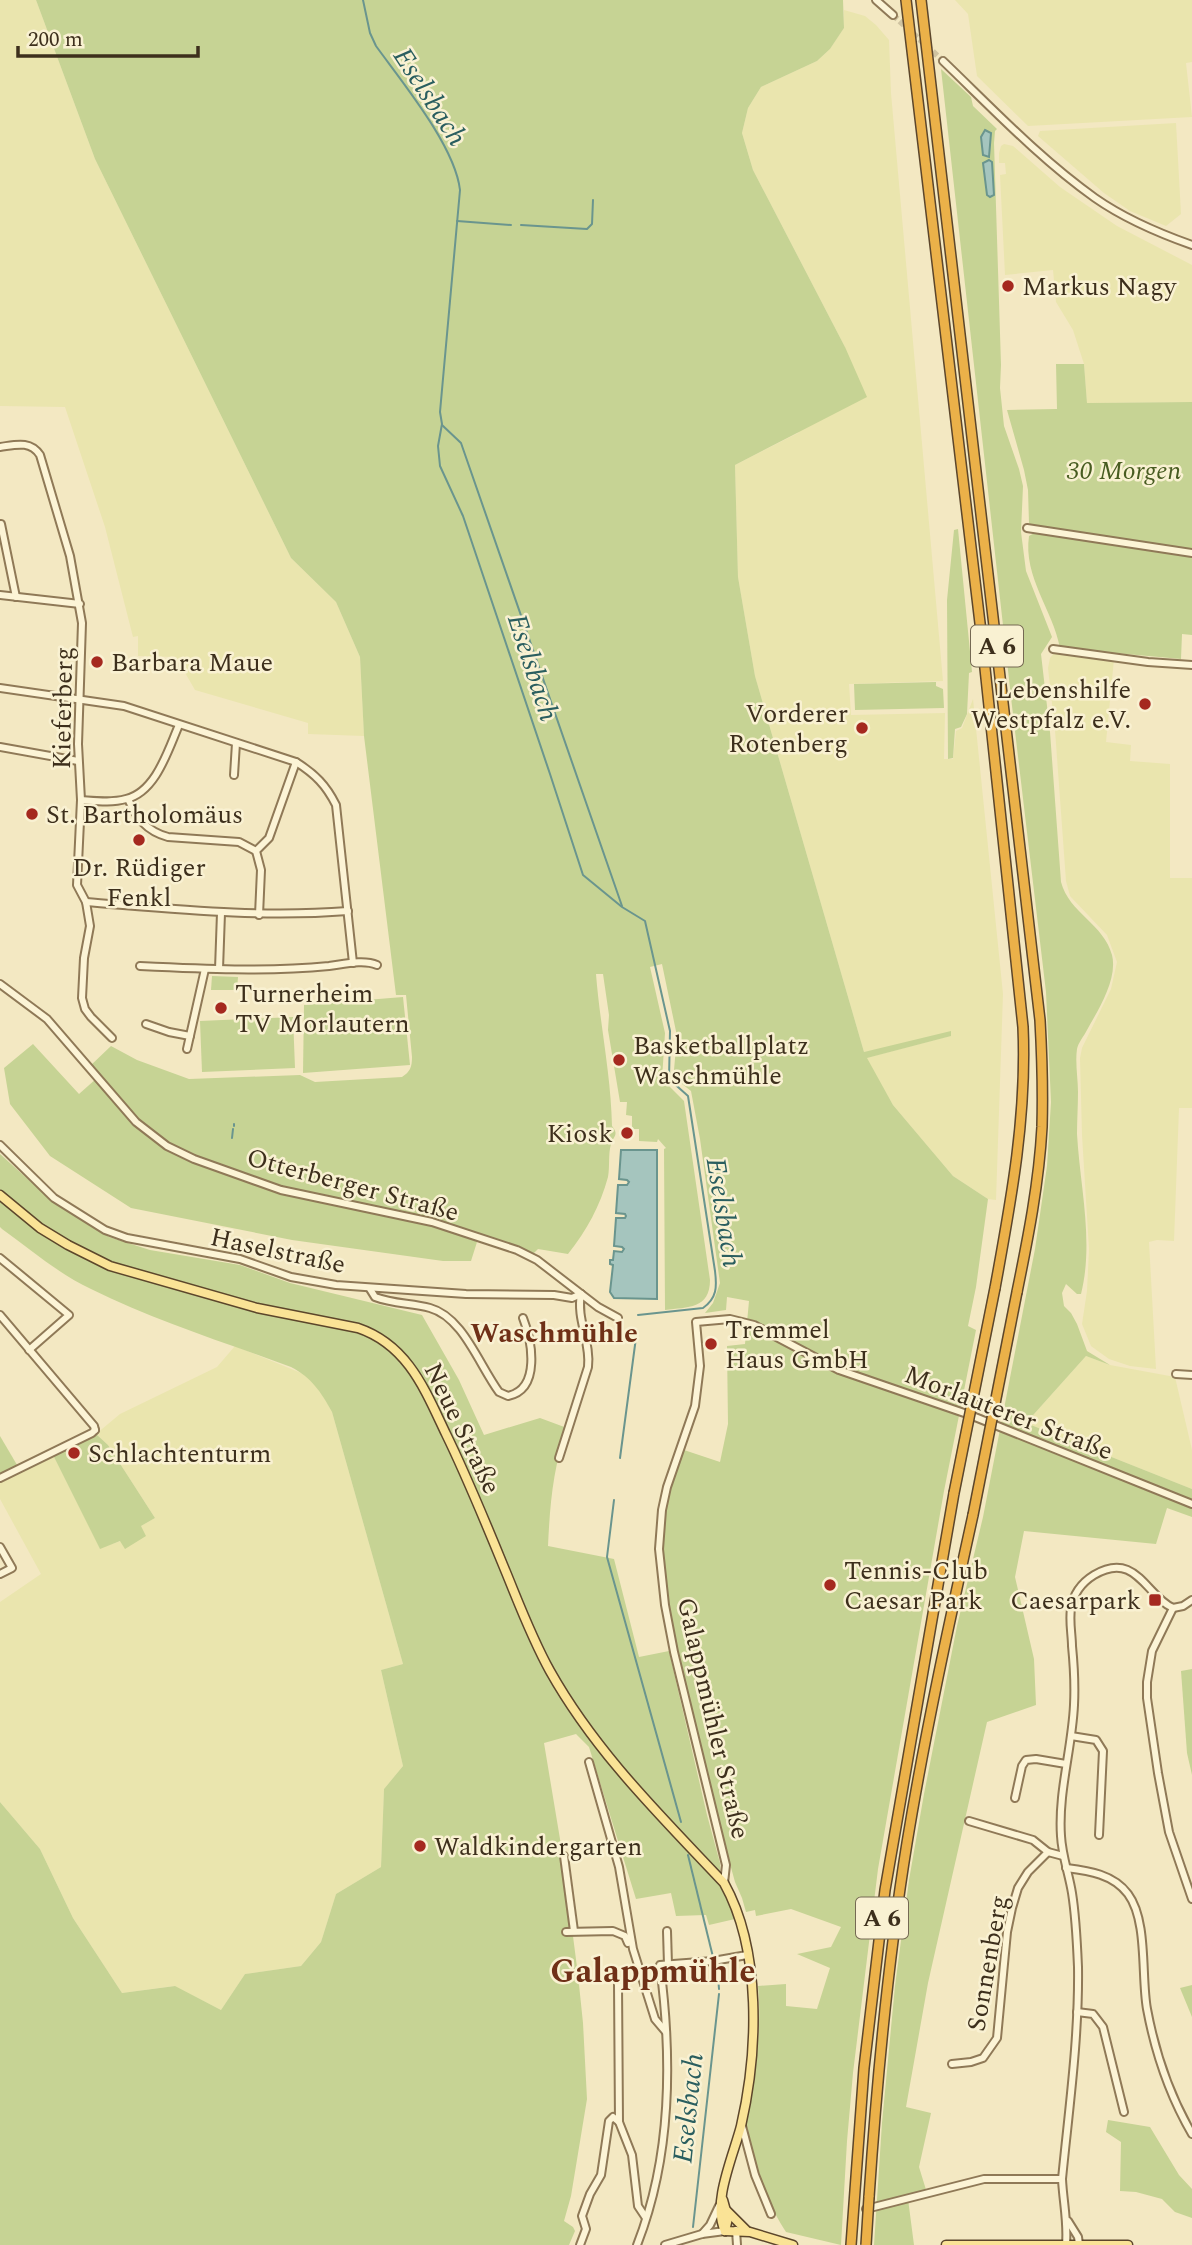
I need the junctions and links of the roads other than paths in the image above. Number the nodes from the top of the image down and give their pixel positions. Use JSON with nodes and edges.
{"nodes":[{"id":1,"x":876,"y":0,"type":"edge"},
{"id":2,"x":906,"y":0,"type":"edge"},
{"id":3,"x":921,"y":0,"type":"edge"},
{"id":4,"x":893,"y":15,"type":"tunnel mouth"},
{"id":5,"x":943,"y":61,"type":"tunnel mouth"},
{"id":6,"x":1192,"y":245,"type":"edge"},
{"id":7,"x":0,"y":447,"type":"edge"},
{"id":8,"x":1,"y":524,"type":"edge"},
{"id":9,"x":1027,"y":528,"type":"dead end"},
{"id":10,"x":1192,"y":553,"type":"edge"},
{"id":11,"x":0,"y":595,"type":"edge"},
{"id":12,"x":16,"y":597,"type":"junction"},
{"id":13,"x":80,"y":604,"type":"junction"},
{"id":14,"x":1053,"y":649,"type":"dead end"},
{"id":15,"x":1192,"y":665,"type":"edge"},
{"id":16,"x":0,"y":688,"type":"edge"},
{"id":17,"x":79,"y":698,"type":"junction"},
{"id":18,"x":179,"y":725,"type":"junction"},
{"id":19,"x":236,"y":743,"type":"junction"},
{"id":20,"x":0,"y":747,"type":"edge"},
{"id":21,"x":78,"y":761,"type":"junction"},
{"id":22,"x":296,"y":762,"type":"junction"},
{"id":23,"x":234,"y":775,"type":"dead end"},
{"id":24,"x":128,"y":799,"type":"junction"},
{"id":25,"x":81,"y":800,"type":"junction"},
{"id":26,"x":256,"y":851,"type":"junction"},
{"id":27,"x":86,"y":902,"type":"junction"},
{"id":28,"x":348,"y":911,"type":"junction"},
{"id":29,"x":221,"y":913,"type":"junction"},
{"id":30,"x":258,"y":915,"type":"junction"},
{"id":31,"x":353,"y":963,"type":"junction"},
{"id":32,"x":377,"y":965,"type":"dead end"},
{"id":33,"x":140,"y":966,"type":"dead end"},
{"id":34,"x":205,"y":969,"type":"junction"},
{"id":35,"x":219,"y":969,"type":"junction"},
{"id":36,"x":0,"y":984,"type":"edge"},
{"id":37,"x":146,"y":1024,"type":"dead end"},
{"id":38,"x":190,"y":1036,"type":"junction"},
{"id":39,"x":112,"y":1038,"type":"dead end"},
{"id":40,"x":187,"y":1049,"type":"dead end"},
{"id":41,"x":0,"y":1145,"type":"edge"},
{"id":42,"x":0,"y":1195,"type":"edge"},
{"id":43,"x":0,"y":1258,"type":"edge"},
{"id":44,"x":370,"y":1289,"type":"junction"},
{"id":45,"x":581,"y":1294,"type":"junction"},
{"id":46,"x":0,"y":1315,"type":"edge"},
{"id":47,"x":523,"y":1318,"type":"dead end"},
{"id":48,"x":618,"y":1318,"type":"dead end"},
{"id":49,"x":696,"y":1322,"type":"joint"},
{"id":50,"x":29,"y":1350,"type":"junction"},
{"id":51,"x":1177,"y":1374,"type":"dead end"},
{"id":52,"x":1192,"y":1375,"type":"edge"},
{"id":53,"x":559,"y":1458,"type":"dead end"},
{"id":54,"x":0,"y":1478,"type":"edge"},
{"id":55,"x":1192,"y":1504,"type":"edge"},
{"id":56,"x":0,"y":1547,"type":"edge"},
{"id":57,"x":0,"y":1574,"type":"edge"},
{"id":58,"x":1192,"y":1600,"type":"edge"},
{"id":59,"x":1173,"y":1608,"type":"junction"},
{"id":60,"x":1071,"y":1736,"type":"junction"},
{"id":61,"x":589,"y":1762,"type":"dead end"},
{"id":62,"x":1066,"y":1764,"type":"junction"},
{"id":63,"x":1016,"y":1798,"type":"dead end"},
{"id":64,"x":969,"y":1821,"type":"dead end"},
{"id":65,"x":1099,"y":1835,"type":"dead end"},
{"id":66,"x":1048,"y":1852,"type":"junction"},
{"id":67,"x":564,"y":1856,"type":"dead end"},
{"id":68,"x":1063,"y":1856,"type":"junction"},
{"id":69,"x":1066,"y":1868,"type":"junction"},
{"id":70,"x":724,"y":1884,"type":"junction"},
{"id":71,"x":1192,"y":1899,"type":"edge"},
{"id":72,"x":566,"y":1931,"type":"dead end"},
{"id":73,"x":574,"y":1931,"type":"junction"},
{"id":74,"x":667,"y":1931,"type":"dead end"},
{"id":75,"x":633,"y":1949,"type":"junction"},
{"id":76,"x":747,"y":1955,"type":"junction"},
{"id":77,"x":668,"y":1965,"type":"junction"},
{"id":78,"x":618,"y":1984,"type":"dead end"},
{"id":79,"x":1077,"y":2012,"type":"junction"},
{"id":80,"x":666,"y":2032,"type":"junction"},
{"id":81,"x":953,"y":2064,"type":"dead end"},
{"id":82,"x":1124,"y":2112,"type":"dead end"},
{"id":83,"x":620,"y":2122,"type":"junction"},
{"id":84,"x":741,"y":2125,"type":"junction"},
{"id":85,"x":1192,"y":2134,"type":"edge"},
{"id":86,"x":1062,"y":2179,"type":"junction"},
{"id":87,"x":722,"y":2198,"type":"junction"},
{"id":88,"x":866,"y":2209,"type":"dead end"},
{"id":89,"x":727,"y":2211,"type":"junction"},
{"id":90,"x":771,"y":2214,"type":"dead end"},
{"id":91,"x":1066,"y":2217,"type":"junction"},
{"id":92,"x":646,"y":2218,"type":"junction"},
{"id":93,"x":736,"y":2230,"type":"junction"},
{"id":94,"x":724,"y":2231,"type":"junction"},
{"id":95,"x":750,"y":2232,"type":"junction"},
{"id":96,"x":702,"y":2234,"type":"junction"},
{"id":97,"x":694,"y":2237,"type":"junction"},
{"id":98,"x":1066,"y":2244,"type":"edge"},
{"id":99,"x":1079,"y":2244,"type":"edge"},
{"id":100,"x":580,"y":2245,"type":"edge"},
{"id":101,"x":637,"y":2245,"type":"edge"},
{"id":102,"x":665,"y":2245,"type":"edge"},
{"id":103,"x":695,"y":2245,"type":"edge"},
{"id":104,"x":737,"y":2245,"type":"edge"},
{"id":105,"x":793,"y":2245,"type":"edge"},
{"id":106,"x":851,"y":2245,"type":"edge"},
{"id":107,"x":866,"y":2245,"type":"edge"},
{"id":108,"x":946,"y":2245,"type":"edge"},
{"id":109,"x":1128,"y":2245,"type":"edge"}],
"edges":[{"from":1,"to":4,"type":"street"},
{"from":2,"to":106,"type":"highway","number":"A 6","bridge":true},
{"from":3,"to":107,"type":"highway","number":"A 6","bridge":true},
{"from":5,"to":6,"type":"street"},
{"from":7,"to":13,"type":"street","name":"Kieferberg"},
{"from":8,"to":12,"type":"street"},
{"from":9,"to":10,"type":"street"},
{"from":11,"to":12,"type":"street"},
{"from":12,"to":13,"type":"street"},
{"from":13,"to":17,"type":"street","name":"Kieferberg"},
{"from":14,"to":15,"type":"street"},
{"from":16,"to":17,"type":"street"},
{"from":17,"to":18,"type":"street"},
{"from":17,"to":21,"type":"street","name":"Kieferberg"},
{"from":18,"to":19,"type":"street"},
{"from":18,"to":24,"type":"street"},
{"from":19,"to":22,"type":"street"},
{"from":19,"to":23,"type":"street"},
{"from":20,"to":21,"type":"street"},
{"from":21,"to":25,"type":"street","name":"Kieferberg"},
{"from":22,"to":26,"type":"street"},
{"from":22,"to":28,"type":"street"},
{"from":24,"to":25,"type":"street"},
{"from":24,"to":26,"type":"street"},
{"from":25,"to":27,"type":"street","name":"Kieferberg"},
{"from":26,"to":30,"type":"street"},
{"from":27,"to":29,"type":"street"},
{"from":27,"to":39,"type":"street","name":"Kieferberg"},
{"from":28,"to":30,"type":"street"},
{"from":28,"to":31,"type":"street"},
{"from":29,"to":30,"type":"street"},
{"from":29,"to":35,"type":"street"},
{"from":31,"to":32,"type":"street"},
{"from":31,"to":35,"type":"street"},
{"from":33,"to":34,"type":"street"},
{"from":34,"to":35,"type":"street"},
{"from":34,"to":38,"type":"street"},
{"from":36,"to":45,"type":"street","name":"Otterberger Straße"},
{"from":37,"to":38,"type":"street"},
{"from":38,"to":40,"type":"street"},
{"from":41,"to":44,"type":"street","name":"Haselstraße"},
{"from":42,"to":70,"type":"main road","name":"Neue Straße"},
{"from":43,"to":50,"type":"street"},
{"from":44,"to":45,"type":"street","name":"Haselstraße"},
{"from":44,"to":47,"type":"street"},
{"from":45,"to":48,"type":"street","name":"Otterberger Straße"},
{"from":45,"to":53,"type":"street"},
{"from":46,"to":50,"type":"street"},
{"from":49,"to":55,"type":"street","name":"Morlauterer Straße"},
{"from":49,"to":70,"type":"street","name":"Galappmühler Straße"},
{"from":50,"to":54,"type":"street"},
{"from":51,"to":52,"type":"street"},
{"from":56,"to":57,"type":"street"},
{"from":58,"to":59,"type":"street"},
{"from":59,"to":60,"type":"street"},
{"from":59,"to":71,"type":"street"},
{"from":60,"to":62,"type":"street"},
{"from":60,"to":65,"type":"street"},
{"from":61,"to":75,"type":"street"},
{"from":62,"to":63,"type":"street"},
{"from":62,"to":68,"type":"street"},
{"from":64,"to":66,"type":"street"},
{"from":66,"to":68,"type":"street"},
{"from":66,"to":81,"type":"street","name":"Sonnenberg"},
{"from":67,"to":73,"type":"street"},
{"from":68,"to":69,"type":"street"},
{"from":69,"to":79,"type":"street"},
{"from":69,"to":85,"type":"street"},
{"from":70,"to":76,"type":"main road","name":"Galappmühler Straße"},
{"from":72,"to":73,"type":"street"},
{"from":73,"to":75,"type":"street"},
{"from":74,"to":77,"type":"street"},
{"from":75,"to":80,"type":"street"},
{"from":76,"to":77,"type":"street"},
{"from":76,"to":84,"type":"main road","name":"Galappmühler Straße"},
{"from":77,"to":80,"type":"street"},
{"from":78,"to":83,"type":"street"},
{"from":79,"to":82,"type":"street"},
{"from":79,"to":86,"type":"street"},
{"from":80,"to":92,"type":"street"},
{"from":83,"to":92,"type":"street"},
{"from":83,"to":100,"type":"street"},
{"from":84,"to":87,"type":"main road","name":"Galappmühler Straße"},
{"from":84,"to":90,"type":"street","name":"Galappmühler Straße"},
{"from":86,"to":88,"type":"street"},
{"from":86,"to":91,"type":"street"},
{"from":87,"to":89,"type":"main road","name":"Galappmühler Straße"},
{"from":87,"to":94,"type":"main road","name":"Galappmühler Straße"},
{"from":87,"to":96,"type":"street"},
{"from":89,"to":94,"type":"main road","name":"Galappmühler Straße"},
{"from":89,"to":95,"type":"main road"},
{"from":91,"to":98,"type":"street"},
{"from":91,"to":99,"type":"street"},
{"from":92,"to":101,"type":"street"},
{"from":93,"to":94,"type":"main road"},
{"from":93,"to":95,"type":"main road"},
{"from":93,"to":104,"type":"street"},
{"from":94,"to":96,"type":"street"},
{"from":95,"to":105,"type":"main road"},
{"from":96,"to":97,"type":"street"},
{"from":97,"to":102,"type":"street"},
{"from":97,"to":103,"type":"street"},
{"from":98,"to":99,"type":"main road"},
{"from":98,"to":108,"type":"main road"},
{"from":99,"to":109,"type":"main road"}]}
